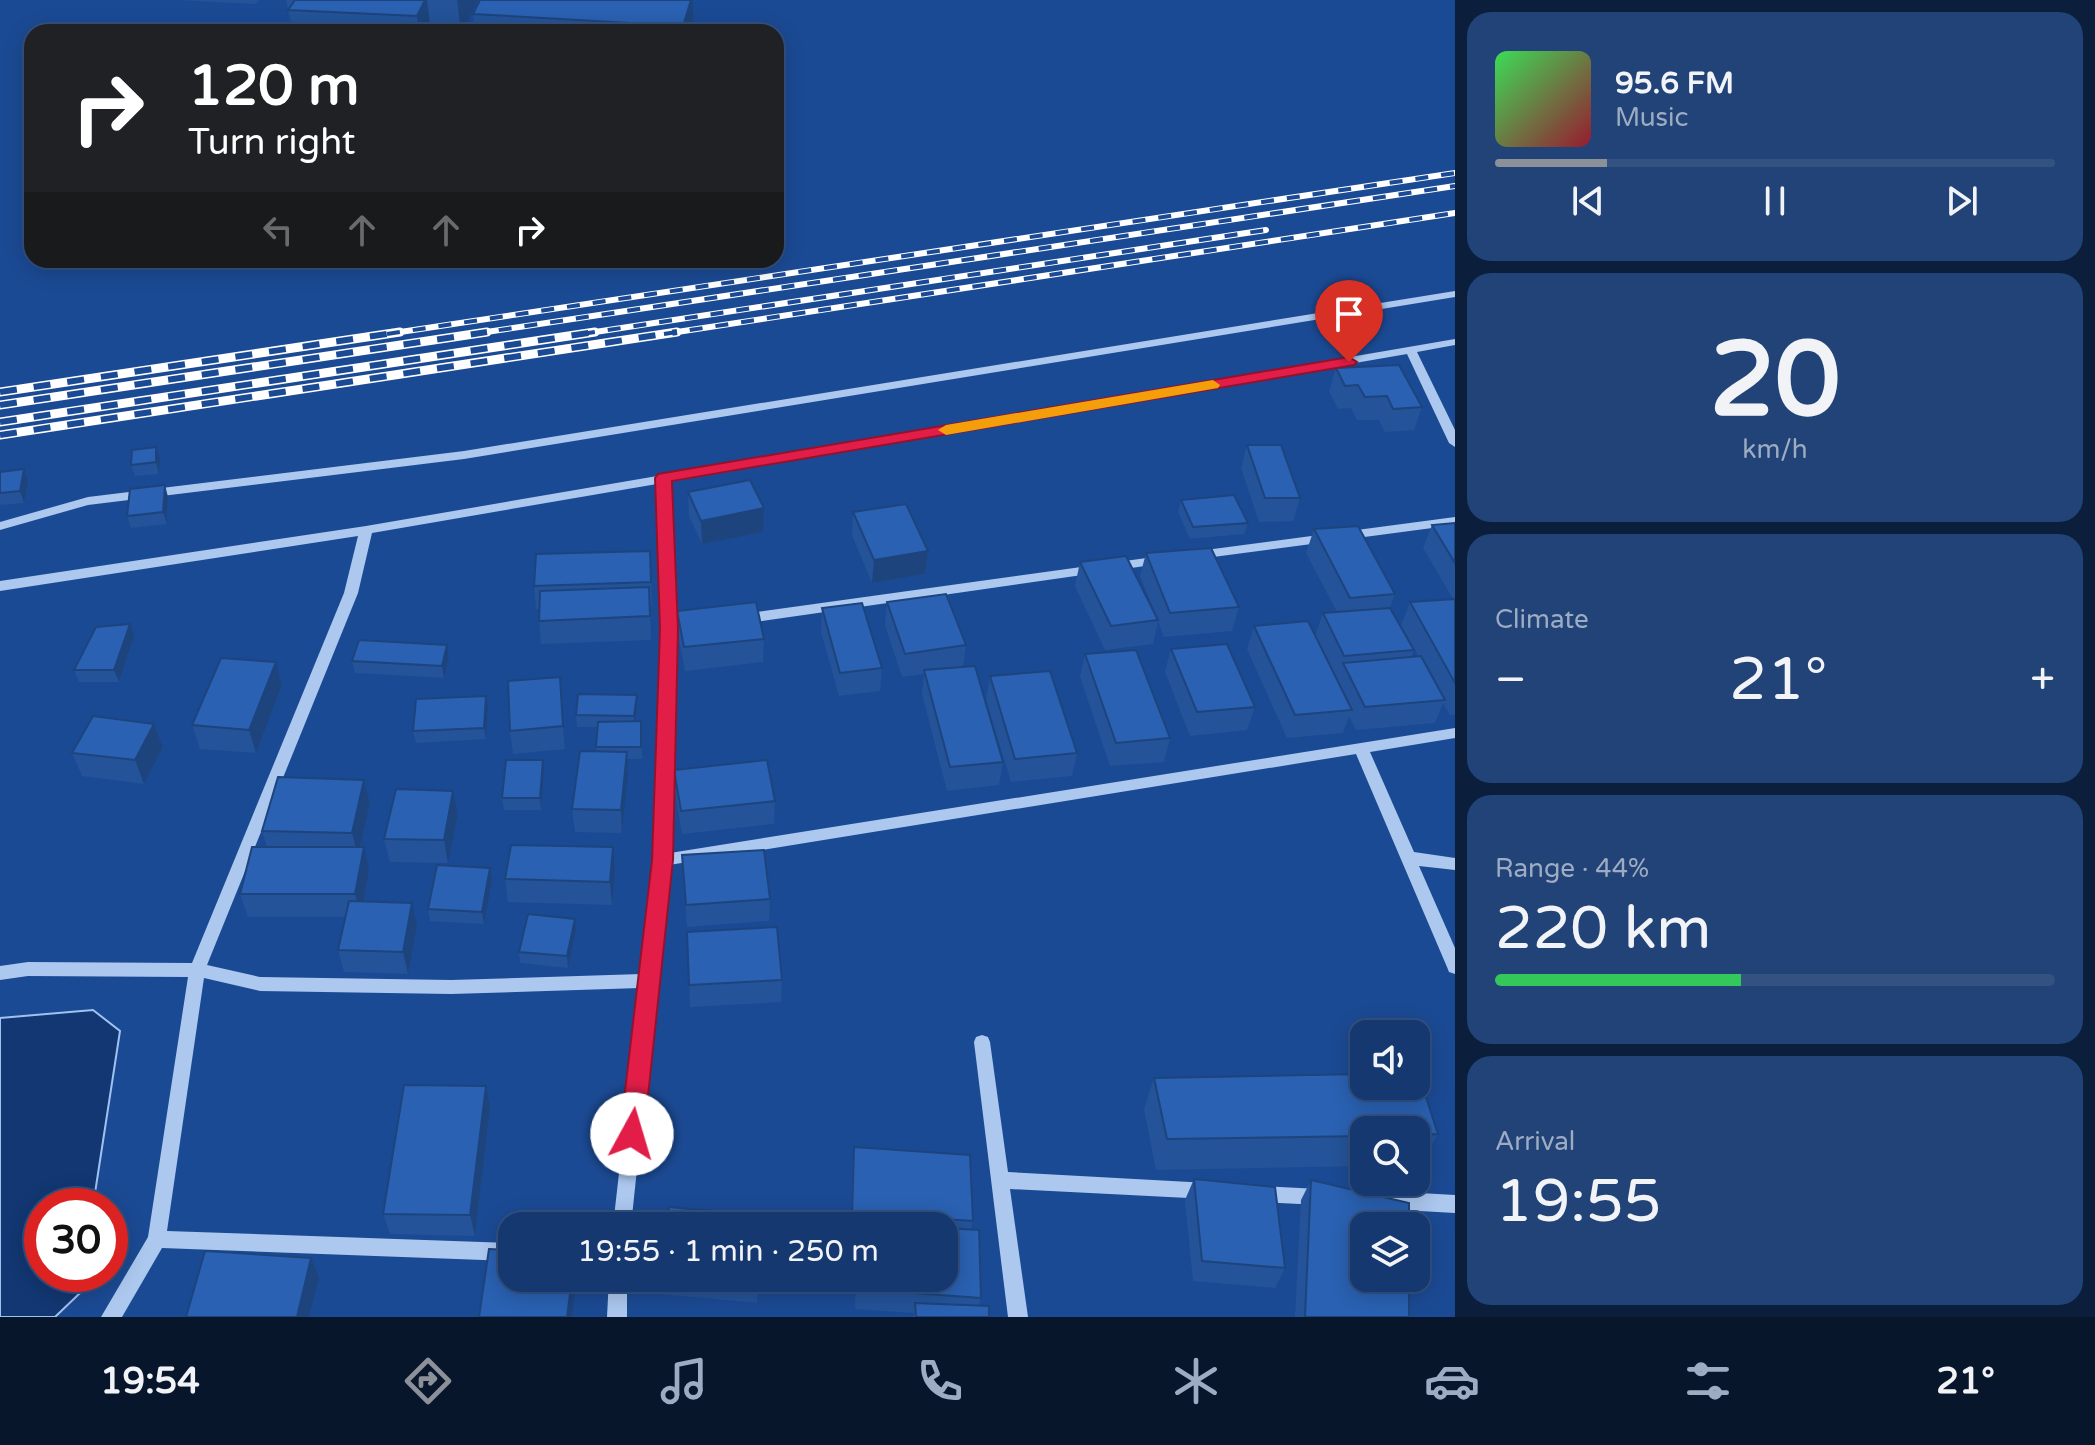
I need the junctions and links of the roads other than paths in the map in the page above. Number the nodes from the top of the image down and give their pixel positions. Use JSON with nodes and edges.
{"nodes":[{"id":1,"x":1455,"y":294,"type":"edge"},
{"id":2,"x":1455,"y":342,"type":"edge"},
{"id":3,"x":1411,"y":351,"type":"junction"},
{"id":4,"x":1455,"y":443,"type":"edge"},
{"id":5,"x":663,"y":478,"type":"junction"},
{"id":6,"x":1455,"y":521,"type":"edge"},
{"id":7,"x":0,"y":526,"type":"edge"},
{"id":8,"x":366,"y":530,"type":"junction"},
{"id":9,"x":1186,"y":556,"type":"edge"},
{"id":10,"x":1170,"y":558,"type":"edge"},
{"id":11,"x":0,"y":586,"type":"edge"},
{"id":12,"x":731,"y":620,"type":"edge"},
{"id":13,"x":716,"y":622,"type":"edge"},
{"id":14,"x":669,"y":629,"type":"junction"},
{"id":15,"x":1455,"y":733,"type":"edge"},
{"id":16,"x":1361,"y":748,"type":"junction"},
{"id":17,"x":1408,"y":858,"type":"junction"},
{"id":18,"x":662,"y":860,"type":"junction"},
{"id":19,"x":1455,"y":864,"type":"edge"},
{"id":20,"x":1455,"y":967,"type":"edge"},
{"id":21,"x":197,"y":970,"type":"junction"},
{"id":22,"x":0,"y":973,"type":"edge"},
{"id":23,"x":649,"y":981,"type":"junction"},
{"id":24,"x":982,"y":1042,"type":"dead end"},
{"id":25,"x":1000,"y":1180,"type":"junction"},
{"id":26,"x":1455,"y":1204,"type":"edge"},
{"id":27,"x":624,"y":1212,"type":"edge"},
{"id":28,"x":157,"y":1239,"type":"junction"},
{"id":29,"x":498,"y":1251,"type":"edge"},
{"id":30,"x":618,"y":1292,"type":"edge"},
{"id":31,"x":111,"y":1317,"type":"edge"},
{"id":32,"x":617,"y":1317,"type":"edge"},
{"id":33,"x":1018,"y":1317,"type":"edge"}],
"edges":[{"from":1,"to":7,"type":"street"},
{"from":2,"to":3,"type":"street"},
{"from":3,"to":4,"type":"street"},
{"from":3,"to":5,"type":"street"},
{"from":5,"to":8,"type":"street"},
{"from":5,"to":14,"type":"street"},
{"from":6,"to":9,"type":"street"},
{"from":8,"to":11,"type":"street"},
{"from":8,"to":21,"type":"street"},
{"from":10,"to":12,"type":"street"},
{"from":13,"to":14,"type":"street"},
{"from":14,"to":18,"type":"street"},
{"from":15,"to":16,"type":"street"},
{"from":16,"to":17,"type":"street"},
{"from":16,"to":18,"type":"street"},
{"from":17,"to":19,"type":"street"},
{"from":17,"to":20,"type":"street"},
{"from":18,"to":23,"type":"street"},
{"from":21,"to":22,"type":"street"},
{"from":21,"to":23,"type":"street"},
{"from":21,"to":28,"type":"street"},
{"from":23,"to":27,"type":"street"},
{"from":24,"to":25,"type":"street"},
{"from":25,"to":26,"type":"street"},
{"from":25,"to":33,"type":"street"},
{"from":28,"to":29,"type":"street"},
{"from":28,"to":31,"type":"street"},
{"from":30,"to":32,"type":"street"}]}
